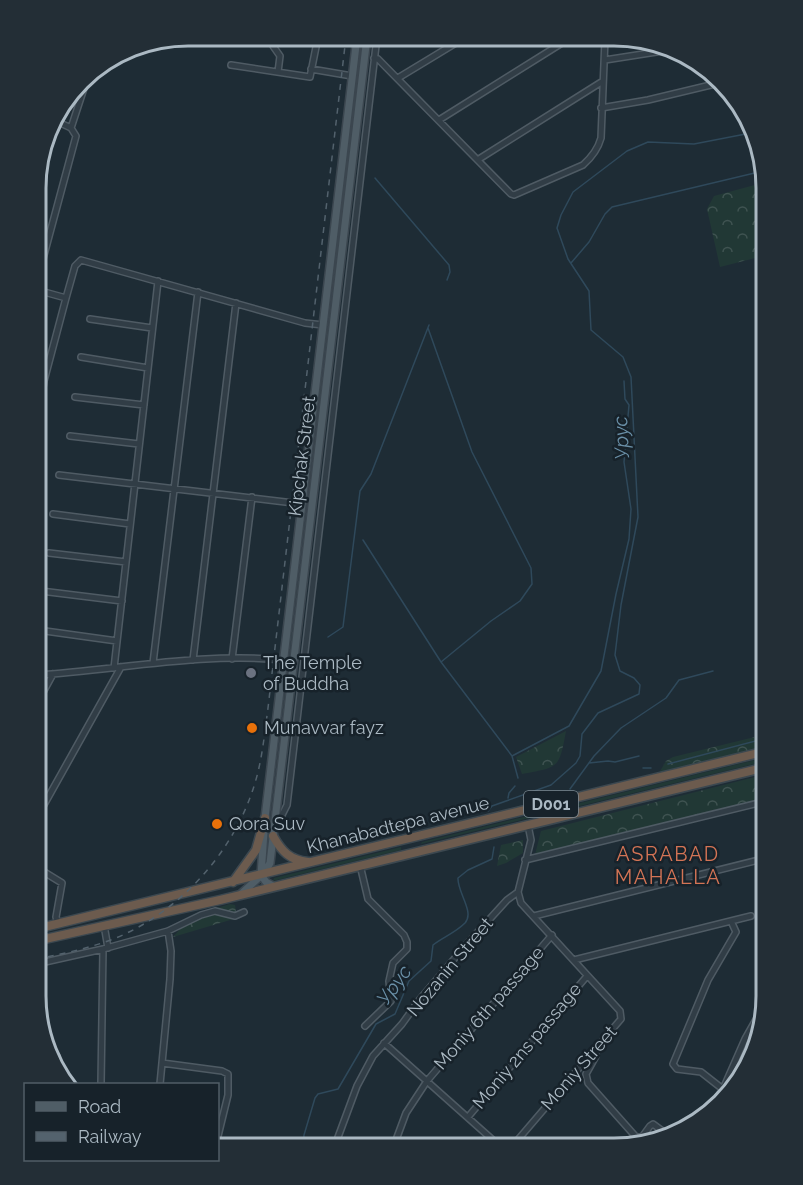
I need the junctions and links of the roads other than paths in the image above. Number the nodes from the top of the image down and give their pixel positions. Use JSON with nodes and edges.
{"nodes":[{"id":1,"x":450,"y":46,"type":"edge"},
{"id":2,"x":557,"y":46,"type":"edge"},
{"id":3,"x":605,"y":46,"type":"edge"},
{"id":4,"x":274,"y":47,"type":"edge"},
{"id":5,"x":316,"y":47,"type":"edge"},
{"id":6,"x":356,"y":47,"type":"edge"},
{"id":7,"x":366,"y":47,"type":"edge"},
{"id":8,"x":375,"y":47,"type":"edge"},
{"id":9,"x":655,"y":52,"type":"edge"},
{"id":10,"x":374,"y":58,"type":"junction"},
{"id":11,"x":605,"y":60,"type":"junction"},
{"id":12,"x":231,"y":65,"type":"dead end"},
{"id":13,"x":311,"y":69,"type":"junction"},
{"id":14,"x":278,"y":72,"type":"junction"},
{"id":15,"x":352,"y":76,"type":"junction"},
{"id":16,"x":398,"y":78,"type":"junction"},
{"id":17,"x":603,"y":81,"type":"junction"},
{"id":18,"x":711,"y":85,"type":"edge"},
{"id":19,"x":82,"y":95,"type":"edge"},
{"id":20,"x":601,"y":108,"type":"junction"},
{"id":21,"x":439,"y":120,"type":"junction"},
{"id":22,"x":62,"y":124,"type":"edge"},
{"id":23,"x":71,"y":128,"type":"junction"},
{"id":24,"x":479,"y":159,"type":"junction"},
{"id":25,"x":46,"y":248,"type":"edge"},
{"id":26,"x":158,"y":281,"type":"junction"},
{"id":27,"x":46,"y":292,"type":"edge"},
{"id":28,"x":198,"y":292,"type":"junction"},
{"id":29,"x":66,"y":298,"type":"junction"},
{"id":30,"x":236,"y":303,"type":"junction"},
{"id":31,"x":90,"y":319,"type":"dead end"},
{"id":32,"x":323,"y":325,"type":"junction"},
{"id":33,"x":152,"y":328,"type":"junction"},
{"id":34,"x":81,"y":357,"type":"dead end"},
{"id":35,"x":148,"y":368,"type":"junction"},
{"id":36,"x":46,"y":373,"type":"edge"},
{"id":37,"x":75,"y":397,"type":"dead end"},
{"id":38,"x":144,"y":405,"type":"junction"},
{"id":39,"x":70,"y":436,"type":"dead end"},
{"id":40,"x":139,"y":444,"type":"junction"},
{"id":41,"x":59,"y":475,"type":"dead end"},
{"id":42,"x":135,"y":484,"type":"junction"},
{"id":43,"x":174,"y":488,"type":"junction"},
{"id":44,"x":213,"y":492,"type":"junction"},
{"id":45,"x":252,"y":497,"type":"junction"},
{"id":46,"x":302,"y":504,"type":"junction"},
{"id":47,"x":53,"y":514,"type":"dead end"},
{"id":48,"x":130,"y":524,"type":"junction"},
{"id":49,"x":49,"y":553,"type":"dead end"},
{"id":50,"x":126,"y":562,"type":"junction"},
{"id":51,"x":46,"y":592,"type":"edge"},
{"id":52,"x":122,"y":601,"type":"junction"},
{"id":53,"x":46,"y":631,"type":"edge"},
{"id":54,"x":117,"y":641,"type":"junction"},
{"id":55,"x":232,"y":659,"type":"junction"},
{"id":56,"x":193,"y":660,"type":"junction"},
{"id":57,"x":284,"y":660,"type":"junction"},
{"id":58,"x":153,"y":663,"type":"junction"},
{"id":59,"x":121,"y":667,"type":"junction"},
{"id":60,"x":114,"y":668,"type":"junction"},
{"id":61,"x":282,"y":670,"type":"junction"},
{"id":62,"x":292,"y":671,"type":"junction"},
{"id":63,"x":46,"y":674,"type":"edge"},
{"id":64,"x":54,"y":674,"type":"junction"},
{"id":65,"x":46,"y":688,"type":"edge"},
{"id":66,"x":756,"y":754,"type":"edge"},
{"id":67,"x":756,"y":769,"type":"edge"},
{"id":68,"x":46,"y":801,"type":"edge"},
{"id":69,"x":756,"y":804,"type":"edge"},
{"id":70,"x":265,"y":818,"type":"junction"},
{"id":71,"x":275,"y":823,"type":"junction"},
{"id":72,"x":528,"y":825,"type":"junction"},
{"id":73,"x":273,"y":836,"type":"junction"},
{"id":74,"x":416,"y":837,"type":"junction"},
{"id":75,"x":418,"y":851,"type":"junction"},
{"id":76,"x":525,"y":860,"type":"junction"},
{"id":77,"x":756,"y":861,"type":"edge"},
{"id":78,"x":315,"y":862,"type":"junction"},
{"id":79,"x":360,"y":865,"type":"junction"},
{"id":80,"x":46,"y":873,"type":"edge"},
{"id":81,"x":261,"y":875,"type":"junction"},
{"id":82,"x":236,"y":881,"type":"junction"},
{"id":83,"x":273,"y":886,"type":"junction"},
{"id":84,"x":518,"y":892,"type":"junction"},
{"id":85,"x":241,"y":894,"type":"junction"},
{"id":86,"x":244,"y":912,"type":"dead end"},
{"id":87,"x":534,"y":916,"type":"junction"},
{"id":88,"x":752,"y":916,"type":"dead end"},
{"id":89,"x":731,"y":921,"type":"junction"},
{"id":90,"x":58,"y":924,"type":"junction"},
{"id":91,"x":105,"y":925,"type":"junction"},
{"id":92,"x":46,"y":927,"type":"edge"},
{"id":93,"x":168,"y":931,"type":"junction"},
{"id":94,"x":552,"y":935,"type":"junction"},
{"id":95,"x":46,"y":939,"type":"edge"},
{"id":96,"x":106,"y":949,"type":"junction"},
{"id":97,"x":574,"y":960,"type":"junction"},
{"id":98,"x":46,"y":962,"type":"edge"},
{"id":99,"x":587,"y":976,"type":"junction"},
{"id":100,"x":754,"y":1023,"type":"edge"},
{"id":101,"x":365,"y":1026,"type":"dead end"},
{"id":102,"x":384,"y":1043,"type":"junction"},
{"id":103,"x":595,"y":1049,"type":"junction"},
{"id":104,"x":162,"y":1063,"type":"junction"},
{"id":105,"x":426,"y":1081,"type":"junction"},
{"id":106,"x":102,"y":1083,"type":"edge"},
{"id":107,"x":160,"y":1083,"type":"edge"},
{"id":108,"x":724,"y":1086,"type":"edge"},
{"id":109,"x":723,"y":1089,"type":"edge"},
{"id":110,"x":468,"y":1117,"type":"junction"},
{"id":111,"x":662,"y":1130,"type":"edge"},
{"id":112,"x":219,"y":1132,"type":"edge"},
{"id":113,"x":643,"y":1136,"type":"edge"},
{"id":114,"x":636,"y":1137,"type":"edge"},
{"id":115,"x":338,"y":1138,"type":"edge"},
{"id":116,"x":397,"y":1138,"type":"edge"},
{"id":117,"x":491,"y":1138,"type":"edge"},
{"id":118,"x":519,"y":1138,"type":"edge"}],
"edges":[{"from":1,"to":16,"type":"street"},
{"from":2,"to":21,"type":"street"},
{"from":3,"to":11,"type":"street"},
{"from":4,"to":14,"type":"street"},
{"from":5,"to":13,"type":"street"},
{"from":6,"to":15,"type":"main road","name":"Kipchak Street"},
{"from":7,"to":62,"type":"main road","name":"Kipchak Street"},
{"from":8,"to":10,"type":"street"},
{"from":9,"to":11,"type":"street"},
{"from":10,"to":16,"type":"street"},
{"from":10,"to":71,"type":"street"},
{"from":11,"to":17,"type":"street"},
{"from":12,"to":14,"type":"street"},
{"from":13,"to":14,"type":"street"},
{"from":13,"to":15,"type":"street"},
{"from":15,"to":32,"type":"main road","name":"Kipchak Street"},
{"from":16,"to":21,"type":"street"},
{"from":17,"to":20,"type":"street"},
{"from":17,"to":24,"type":"street"},
{"from":18,"to":20,"type":"street"},
{"from":19,"to":23,"type":"street"},
{"from":20,"to":24,"type":"street"},
{"from":21,"to":24,"type":"street"},
{"from":22,"to":23,"type":"street"},
{"from":23,"to":25,"type":"street"},
{"from":26,"to":28,"type":"street"},
{"from":26,"to":29,"type":"street"},
{"from":26,"to":33,"type":"street"},
{"from":27,"to":29,"type":"street"},
{"from":28,"to":30,"type":"street"},
{"from":28,"to":43,"type":"street"},
{"from":29,"to":36,"type":"street"},
{"from":30,"to":32,"type":"street"},
{"from":30,"to":44,"type":"street"},
{"from":31,"to":33,"type":"street"},
{"from":32,"to":46,"type":"main road","name":"Kipchak Street"},
{"from":33,"to":35,"type":"street"},
{"from":34,"to":35,"type":"street"},
{"from":35,"to":38,"type":"street"},
{"from":37,"to":38,"type":"street"},
{"from":38,"to":40,"type":"street"},
{"from":39,"to":40,"type":"street"},
{"from":40,"to":42,"type":"street"},
{"from":41,"to":42,"type":"street"},
{"from":42,"to":43,"type":"street"},
{"from":42,"to":48,"type":"street"},
{"from":43,"to":44,"type":"street"},
{"from":43,"to":58,"type":"street"},
{"from":44,"to":45,"type":"street"},
{"from":44,"to":56,"type":"street"},
{"from":45,"to":46,"type":"street"},
{"from":45,"to":55,"type":"street"},
{"from":46,"to":57,"type":"main road","name":"Kipchak Street"},
{"from":47,"to":48,"type":"street"},
{"from":48,"to":50,"type":"street"},
{"from":49,"to":50,"type":"street"},
{"from":50,"to":52,"type":"street"},
{"from":51,"to":52,"type":"street"},
{"from":52,"to":54,"type":"street"},
{"from":53,"to":54,"type":"street"},
{"from":54,"to":60,"type":"street"},
{"from":55,"to":56,"type":"street"},
{"from":55,"to":57,"type":"street"},
{"from":56,"to":58,"type":"street"},
{"from":57,"to":61,"type":"main road","name":"Kipchak Street"},
{"from":58,"to":59,"type":"street"},
{"from":59,"to":60,"type":"street"},
{"from":59,"to":68,"type":"street"},
{"from":60,"to":64,"type":"street"},
{"from":61,"to":62,"type":"main road"},
{"from":61,"to":70,"type":"main road","name":"Kipchak Street"},
{"from":62,"to":71,"type":"main road","name":"Kipchak Street"},
{"from":63,"to":64,"type":"street"},
{"from":64,"to":65,"type":"street"},
{"from":66,"to":74,"type":"highway","name":"Khanabadtepa avenue","number":"D001"},
{"from":67,"to":72,"type":"highway","name":"Khanabadtepa avenue","number":"D001"},
{"from":69,"to":76,"type":"street"},
{"from":70,"to":81,"type":"main road","name":"Kipchak Street"},
{"from":70,"to":82,"type":"highway"},
{"from":71,"to":73,"type":"main road","name":"Kipchak Street"},
{"from":72,"to":75,"type":"highway","name":"Khanabadtepa avenue","number":"D001"},
{"from":72,"to":76,"type":"street"},
{"from":73,"to":78,"type":"highway"},
{"from":73,"to":81,"type":"main road","name":"Kipchak Street"},
{"from":74,"to":75,"type":"highway"},
{"from":74,"to":78,"type":"highway","name":"Khanabadtepa avenue","number":"D001"},
{"from":75,"to":79,"type":"highway","name":"Khanabadtepa avenue","number":"D001"},
{"from":76,"to":84,"type":"street"},
{"from":77,"to":87,"type":"street"},
{"from":78,"to":81,"type":"highway","name":"Khanabadtepa avenue","number":"D001"},
{"from":79,"to":83,"type":"highway","name":"Khanabadtepa avenue","number":"D001"},
{"from":79,"to":101,"type":"street"},
{"from":80,"to":90,"type":"street"},
{"from":81,"to":82,"type":"highway","name":"Khanabadtepa avenue","number":"D001"},
{"from":81,"to":83,"type":"main road"},
{"from":81,"to":85,"type":"main road","name":"Kipchak Street"},
{"from":82,"to":85,"type":"main road"},
{"from":82,"to":90,"type":"highway","name":"Khanabadtepa avenue","number":"D001"},
{"from":83,"to":85,"type":"highway","name":"Khanabadtepa avenue","number":"D001"},
{"from":84,"to":87,"type":"street","name":"Moniy Street"},
{"from":84,"to":102,"type":"street","name":"Nozanin Street"},
{"from":85,"to":91,"type":"highway","name":"Khanabadtepa avenue","number":"D001"},
{"from":86,"to":93,"type":"street"},
{"from":87,"to":94,"type":"street","name":"Moniy Street"},
{"from":88,"to":89,"type":"street"},
{"from":89,"to":97,"type":"street"},
{"from":89,"to":109,"type":"street"},
{"from":90,"to":92,"type":"highway","name":"Khanabadtepa avenue","number":"D001"},
{"from":91,"to":95,"type":"highway","name":"Khanabadtepa avenue","number":"D001"},
{"from":91,"to":96,"type":"street"},
{"from":93,"to":96,"type":"street"},
{"from":93,"to":104,"type":"street"},
{"from":94,"to":97,"type":"street","name":"Moniy Street"},
{"from":94,"to":105,"type":"street","name":"Moniy 6th passage"},
{"from":96,"to":98,"type":"street"},
{"from":96,"to":106,"type":"street"},
{"from":97,"to":99,"type":"street","name":"Moniy Street"},
{"from":99,"to":103,"type":"street","name":"Moniy Street"},
{"from":99,"to":110,"type":"street","name":"Moniy 2ns passage"},
{"from":100,"to":108,"type":"street"},
{"from":102,"to":105,"type":"street"},
{"from":102,"to":115,"type":"street","name":"Nozanin Street"},
{"from":103,"to":114,"type":"street"},
{"from":103,"to":118,"type":"street","name":"Moniy Street"},
{"from":104,"to":107,"type":"street"},
{"from":104,"to":112,"type":"street"},
{"from":105,"to":110,"type":"street"},
{"from":105,"to":116,"type":"street","name":"Moniy 6th passage"},
{"from":110,"to":117,"type":"street"},
{"from":111,"to":113,"type":"street"}]}
